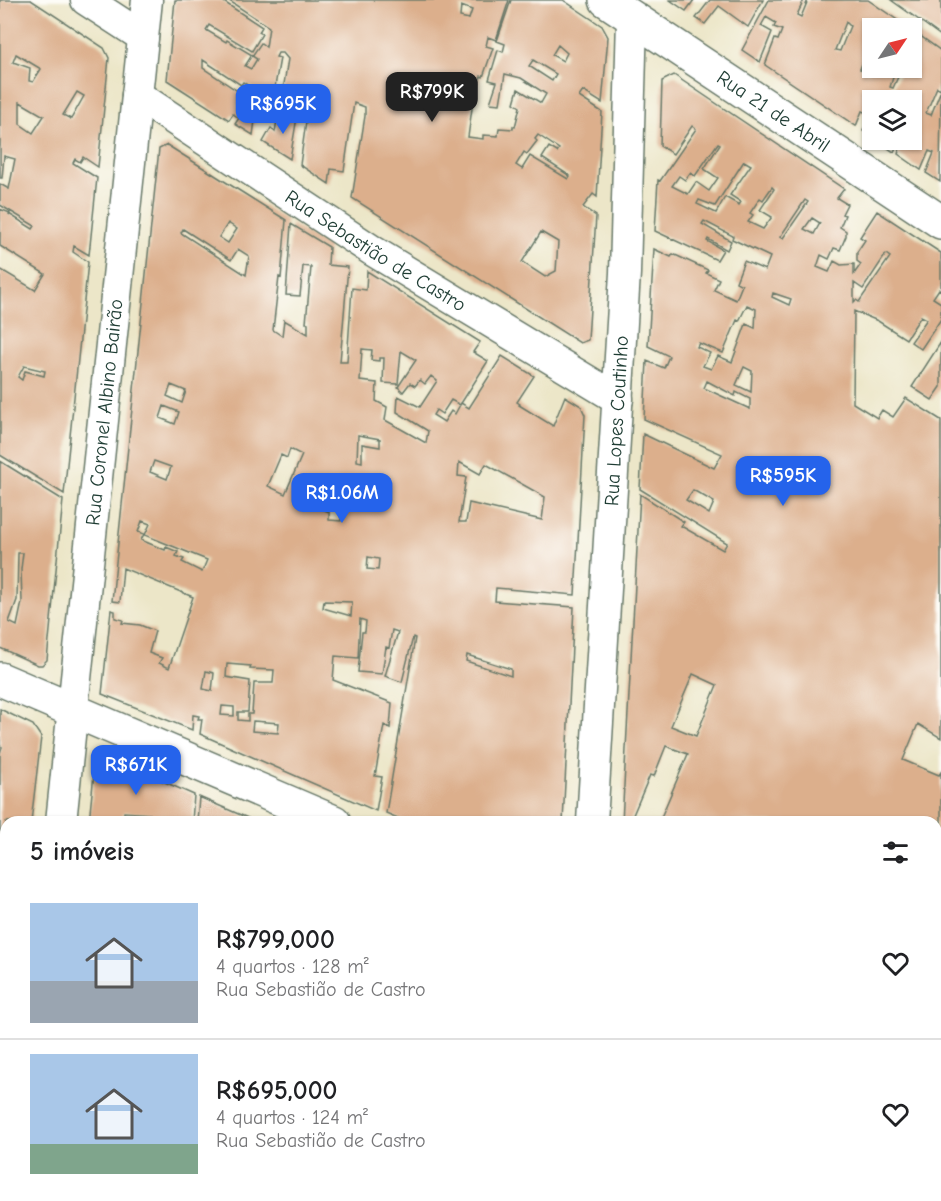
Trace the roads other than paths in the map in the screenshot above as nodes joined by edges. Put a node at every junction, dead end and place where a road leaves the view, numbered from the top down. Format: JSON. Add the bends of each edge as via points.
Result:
{"nodes":[{"id":1,"x":86,"y":0,"type":"edge"},
{"id":2,"x":147,"y":0,"type":"edge"},
{"id":3,"x":619,"y":9,"type":"edge"},
{"id":4,"x":143,"y":37,"type":"junction"},
{"id":5,"x":137,"y":95,"type":"junction"},
{"id":6,"x":941,"y":222,"type":"edge"},
{"id":7,"x":618,"y":399,"type":"junction"},
{"id":8,"x":0,"y":679,"type":"edge"},
{"id":9,"x":73,"y":710,"type":"junction"},
{"id":10,"x":62,"y":816,"type":"edge"},
{"id":11,"x":320,"y":816,"type":"edge"},
{"id":12,"x":592,"y":816,"type":"edge"}],
"edges":[{"from":1,"to":4,"type":"street"},
{"from":2,"to":4,"type":"street","name":"Rua Coronel Albino Bairão"},
{"from":3,"to":6,"type":"street","name":"Rua 21 de Abril"},
{"from":3,"to":7,"type":"street","name":"Rua Lopes Coutinho","via":[[626,273]]},
{"from":4,"to":5,"type":"street","name":"Rua Coronel Albino Bairão"},
{"from":5,"to":7,"type":"street","name":"Rua Sebastião de Castro","via":[[373,250]]},
{"from":5,"to":9,"type":"street","name":"Rua Coronel Albino Bairão"},
{"from":7,"to":12,"type":"street","name":"Rua Lopes Coutinho"},
{"from":8,"to":9,"type":"street"},
{"from":9,"to":10,"type":"street","name":"Rua Coronel Albino Bairão"},
{"from":9,"to":11,"type":"street"}]}
